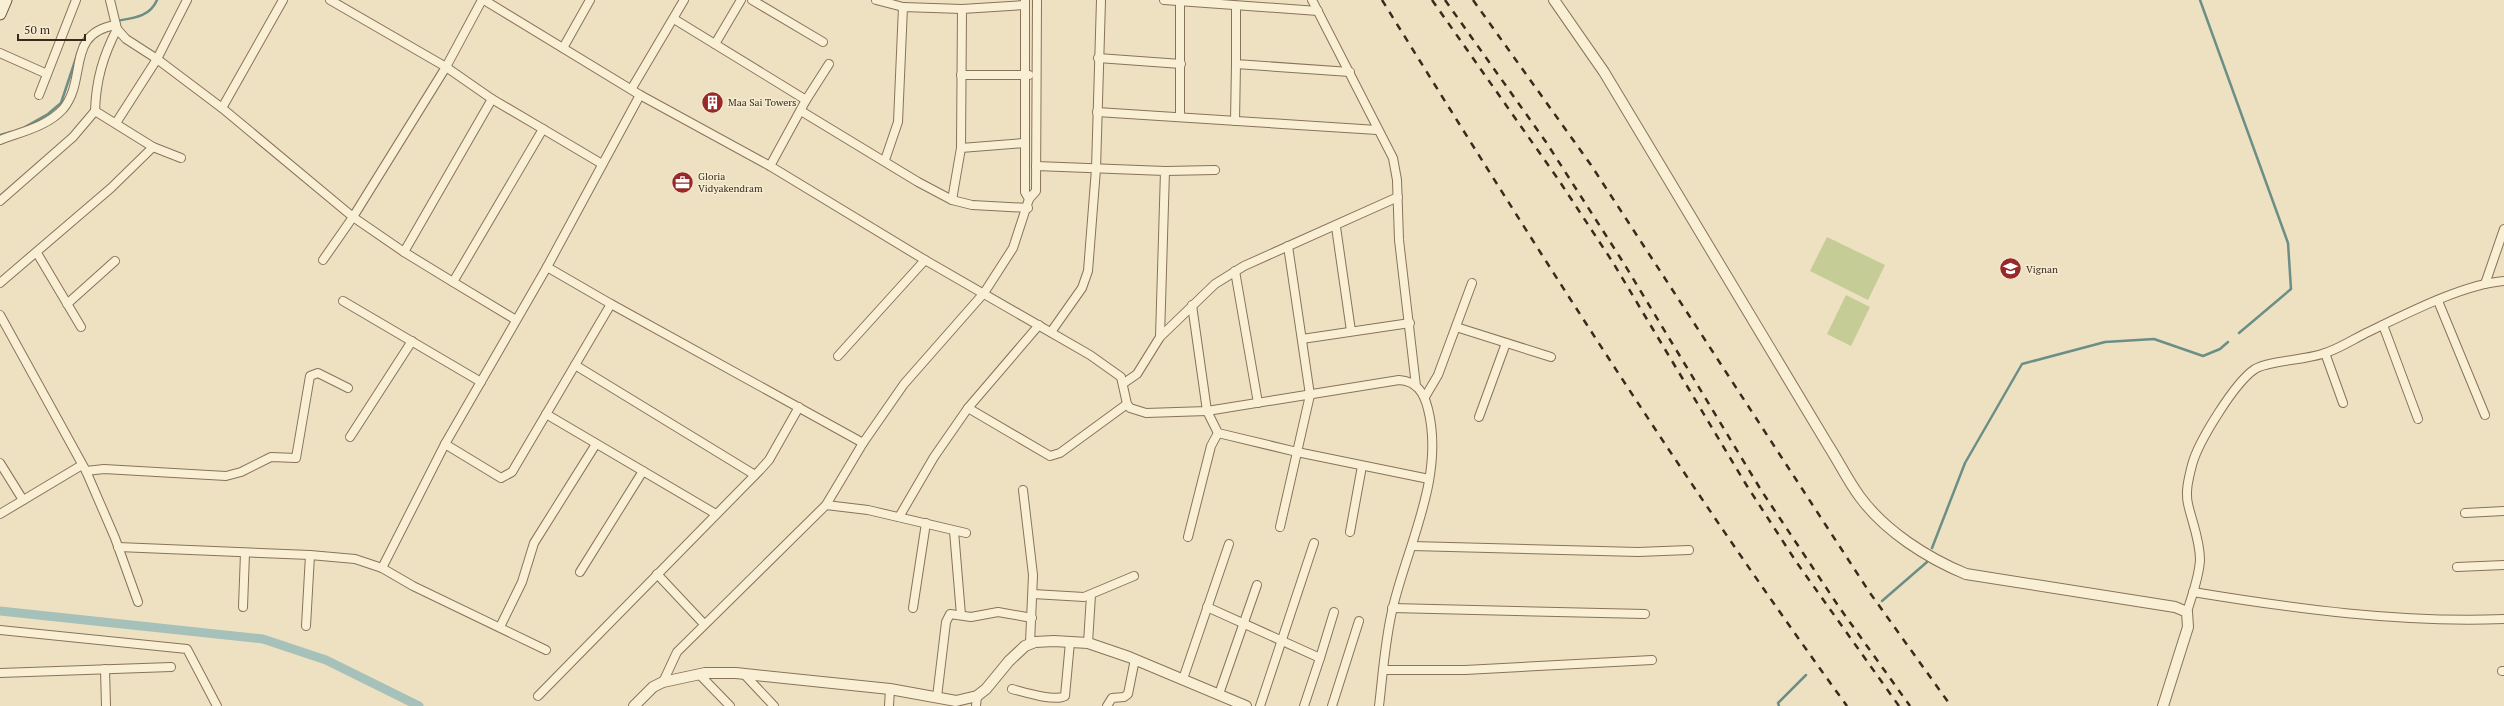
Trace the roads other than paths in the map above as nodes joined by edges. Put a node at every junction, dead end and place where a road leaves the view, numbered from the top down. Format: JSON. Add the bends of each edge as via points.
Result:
{"nodes":[{"id":1,"x":6,"y":0,"type":"edge"},
{"id":2,"x":76,"y":0,"type":"edge"},
{"id":3,"x":110,"y":0,"type":"edge"},
{"id":4,"x":187,"y":0,"type":"edge"},
{"id":5,"x":282,"y":0,"type":"edge"},
{"id":6,"x":330,"y":0,"type":"edge"},
{"id":7,"x":483,"y":0,"type":"edge"},
{"id":8,"x":590,"y":0,"type":"edge"},
{"id":9,"x":684,"y":0,"type":"edge"},
{"id":10,"x":741,"y":0,"type":"edge"},
{"id":11,"x":752,"y":0,"type":"edge"},
{"id":12,"x":876,"y":0,"type":"edge"},
{"id":13,"x":1037,"y":0,"type":"edge"},
{"id":14,"x":1102,"y":0,"type":"edge"},
{"id":15,"x":1164,"y":0,"type":"edge"},
{"id":16,"x":1312,"y":0,"type":"edge"},
{"id":17,"x":1554,"y":0,"type":"edge"},
{"id":18,"x":1180,"y":1,"type":"junction"},
{"id":19,"x":1025,"y":3,"type":"edge"},
{"id":20,"x":1236,"y":6,"type":"junction"},
{"id":21,"x":903,"y":7,"type":"junction"},
{"id":22,"x":962,"y":9,"type":"junction"},
{"id":23,"x":1318,"y":11,"type":"junction"},
{"id":24,"x":0,"y":14,"type":"edge"},
{"id":25,"x":674,"y":19,"type":"junction"},
{"id":26,"x":115,"y":24,"type":"junction"},
{"id":27,"x":823,"y":42,"type":"dead end"},
{"id":28,"x":715,"y":44,"type":"junction"},
{"id":29,"x":563,"y":48,"type":"junction"},
{"id":30,"x":0,"y":53,"type":"edge"},
{"id":31,"x":1098,"y":58,"type":"junction"},
{"id":32,"x":157,"y":59,"type":"junction"},
{"id":33,"x":829,"y":64,"type":"dead end"},
{"id":34,"x":1181,"y":64,"type":"junction"},
{"id":35,"x":1236,"y":64,"type":"junction"},
{"id":36,"x":446,"y":67,"type":"junction"},
{"id":37,"x":1350,"y":72,"type":"junction"},
{"id":38,"x":47,"y":74,"type":"junction"},
{"id":39,"x":1024,"y":74,"type":"junction"},
{"id":40,"x":962,"y":75,"type":"junction"},
{"id":41,"x":1037,"y":75,"type":"junction"},
{"id":42,"x":632,"y":88,"type":"junction"},
{"id":43,"x":39,"y":94,"type":"dead end"},
{"id":44,"x":640,"y":95,"type":"junction"},
{"id":45,"x":492,"y":99,"type":"junction"},
{"id":46,"x":806,"y":100,"type":"junction"},
{"id":47,"x":222,"y":108,"type":"junction"},
{"id":48,"x":95,"y":110,"type":"junction"},
{"id":49,"x":801,"y":111,"type":"junction"},
{"id":50,"x":1097,"y":112,"type":"junction"},
{"id":51,"x":1180,"y":117,"type":"junction"},
{"id":52,"x":1235,"y":120,"type":"junction"},
{"id":53,"x":116,"y":123,"type":"junction"},
{"id":54,"x":543,"y":129,"type":"junction"},
{"id":55,"x":1377,"y":130,"type":"junction"},
{"id":56,"x":0,"y":140,"type":"edge"},
{"id":57,"x":1024,"y":143,"type":"junction"},
{"id":58,"x":153,"y":147,"type":"junction"},
{"id":59,"x":961,"y":148,"type":"junction"},
{"id":60,"x":181,"y":158,"type":"dead end"},
{"id":61,"x":885,"y":160,"type":"junction"},
{"id":62,"x":602,"y":164,"type":"junction"},
{"id":63,"x":770,"y":166,"type":"junction"},
{"id":64,"x":1036,"y":166,"type":"junction"},
{"id":65,"x":1096,"y":168,"type":"junction"},
{"id":66,"x":1215,"y":170,"type":"dead end"},
{"id":67,"x":1165,"y":171,"type":"junction"},
{"id":68,"x":1398,"y":197,"type":"junction"},
{"id":69,"x":1029,"y":199,"type":"junction"},
{"id":70,"x":952,"y":200,"type":"junction"},
{"id":71,"x":0,"y":201,"type":"edge"},
{"id":72,"x":1028,"y":208,"type":"junction"},
{"id":73,"x":353,"y":217,"type":"junction"},
{"id":74,"x":1336,"y":227,"type":"junction"},
{"id":75,"x":2504,"y":229,"type":"edge"},
{"id":76,"x":1288,"y":246,"type":"junction"},
{"id":77,"x":37,"y":252,"type":"junction"},
{"id":78,"x":404,"y":252,"type":"junction"},
{"id":79,"x":324,"y":260,"type":"dead end"},
{"id":80,"x":925,"y":260,"type":"junction"},
{"id":81,"x":115,"y":261,"type":"dead end"},
{"id":82,"x":547,"y":267,"type":"junction"},
{"id":83,"x":1235,"y":271,"type":"junction"},
{"id":84,"x":453,"y":282,"type":"junction"},
{"id":85,"x":2504,"y":282,"type":"edge"},
{"id":86,"x":0,"y":283,"type":"edge"},
{"id":87,"x":1472,"y":283,"type":"dead end"},
{"id":88,"x":2485,"y":284,"type":"junction"},
{"id":89,"x":984,"y":294,"type":"junction"},
{"id":90,"x":343,"y":301,"type":"dead end"},
{"id":91,"x":2438,"y":302,"type":"junction"},
{"id":92,"x":67,"y":304,"type":"junction"},
{"id":93,"x":612,"y":304,"type":"junction"},
{"id":94,"x":1192,"y":305,"type":"junction"},
{"id":95,"x":0,"y":315,"type":"edge"},
{"id":96,"x":516,"y":320,"type":"junction"},
{"id":97,"x":1410,"y":324,"type":"junction"},
{"id":98,"x":1039,"y":325,"type":"junction"},
{"id":99,"x":2383,"y":325,"type":"junction"},
{"id":100,"x":81,"y":326,"type":"dead end"},
{"id":101,"x":1456,"y":327,"type":"junction"},
{"id":102,"x":1351,"y":331,"type":"junction"},
{"id":103,"x":1051,"y":332,"type":"junction"},
{"id":104,"x":1160,"y":337,"type":"junction"},
{"id":105,"x":1302,"y":339,"type":"junction"},
{"id":106,"x":412,"y":341,"type":"junction"},
{"id":107,"x":1506,"y":343,"type":"junction"},
{"id":108,"x":2325,"y":353,"type":"junction"},
{"id":109,"x":838,"y":356,"type":"dead end"},
{"id":110,"x":1551,"y":357,"type":"dead end"},
{"id":111,"x":575,"y":365,"type":"junction"},
{"id":112,"x":481,"y":382,"type":"junction"},
{"id":113,"x":1124,"y":383,"type":"junction"},
{"id":114,"x":1416,"y":386,"type":"junction"},
{"id":115,"x":348,"y":388,"type":"dead end"},
{"id":116,"x":1310,"y":395,"type":"junction"},
{"id":117,"x":1424,"y":397,"type":"junction"},
{"id":118,"x":1258,"y":403,"type":"junction"},
{"id":119,"x":2343,"y":403,"type":"dead end"},
{"id":120,"x":1127,"y":404,"type":"junction"},
{"id":121,"x":799,"y":407,"type":"junction"},
{"id":122,"x":968,"y":408,"type":"junction"},
{"id":123,"x":1207,"y":411,"type":"junction"},
{"id":124,"x":546,"y":414,"type":"junction"},
{"id":125,"x":2485,"y":415,"type":"dead end"},
{"id":126,"x":1479,"y":417,"type":"dead end"},
{"id":127,"x":2418,"y":419,"type":"dead end"},
{"id":128,"x":1218,"y":433,"type":"junction"},
{"id":129,"x":350,"y":437,"type":"dead end"},
{"id":130,"x":863,"y":442,"type":"junction"},
{"id":131,"x":445,"y":444,"type":"junction"},
{"id":132,"x":596,"y":444,"type":"junction"},
{"id":133,"x":1297,"y":452,"type":"junction"},
{"id":134,"x":0,"y":463,"type":"edge"},
{"id":135,"x":1362,"y":466,"type":"junction"},
{"id":136,"x":84,"y":468,"type":"junction"},
{"id":137,"x":643,"y":471,"type":"junction"},
{"id":138,"x":755,"y":475,"type":"junction"},
{"id":139,"x":1429,"y":479,"type":"junction"},
{"id":140,"x":1023,"y":490,"type":"dead end"},
{"id":141,"x":23,"y":500,"type":"junction"},
{"id":142,"x":826,"y":505,"type":"junction"},
{"id":143,"x":2504,"y":511,"type":"edge"},
{"id":144,"x":2465,"y":512,"type":"dead end"},
{"id":145,"x":0,"y":514,"type":"edge"},
{"id":146,"x":716,"y":514,"type":"junction"},
{"id":147,"x":899,"y":517,"type":"junction"},
{"id":148,"x":926,"y":523,"type":"junction"},
{"id":149,"x":1280,"y":527,"type":"dead end"},
{"id":150,"x":954,"y":531,"type":"junction"},
{"id":151,"x":1350,"y":532,"type":"dead end"},
{"id":152,"x":966,"y":533,"type":"dead end"},
{"id":153,"x":1188,"y":537,"type":"dead end"},
{"id":154,"x":1314,"y":543,"type":"dead end"},
{"id":155,"x":1229,"y":544,"type":"dead end"},
{"id":156,"x":1412,"y":546,"type":"junction"},
{"id":157,"x":118,"y":547,"type":"junction"},
{"id":158,"x":1689,"y":550,"type":"dead end"},
{"id":159,"x":245,"y":553,"type":"junction"},
{"id":160,"x":310,"y":555,"type":"junction"},
{"id":161,"x":2504,"y":565,"type":"edge"},
{"id":162,"x":2457,"y":567,"type":"dead end"},
{"id":163,"x":382,"y":568,"type":"junction"},
{"id":164,"x":580,"y":572,"type":"dead end"},
{"id":165,"x":657,"y":574,"type":"junction"},
{"id":166,"x":1134,"y":576,"type":"dead end"},
{"id":167,"x":1257,"y":585,"type":"dead end"},
{"id":168,"x":2193,"y":592,"type":"junction"},
{"id":169,"x":1033,"y":594,"type":"junction"},
{"id":170,"x":1091,"y":596,"type":"junction"},
{"id":171,"x":138,"y":602,"type":"dead end"},
{"id":172,"x":243,"y":607,"type":"dead end"},
{"id":173,"x":1207,"y":607,"type":"junction"},
{"id":174,"x":913,"y":608,"type":"dead end"},
{"id":175,"x":1392,"y":608,"type":"junction"},
{"id":176,"x":1334,"y":612,"type":"dead end"},
{"id":177,"x":2187,"y":612,"type":"junction"},
{"id":178,"x":1645,"y":614,"type":"dead end"},
{"id":179,"x":961,"y":615,"type":"junction"},
{"id":180,"x":1032,"y":618,"type":"junction"},
{"id":181,"x":2504,"y":619,"type":"edge"},
{"id":182,"x":1359,"y":620,"type":"dead end"},
{"id":183,"x":1243,"y":623,"type":"junction"},
{"id":184,"x":704,"y":624,"type":"junction"},
{"id":185,"x":306,"y":626,"type":"dead end"},
{"id":186,"x":500,"y":628,"type":"junction"},
{"id":187,"x":0,"y":630,"type":"edge"},
{"id":188,"x":1070,"y":642,"type":"junction"},
{"id":189,"x":1088,"y":642,"type":"junction"},
{"id":190,"x":1283,"y":642,"type":"junction"},
{"id":191,"x":1030,"y":643,"type":"junction"},
{"id":192,"x":546,"y":650,"type":"dead end"},
{"id":193,"x":1320,"y":658,"type":"junction"},
{"id":194,"x":1135,"y":659,"type":"junction"},
{"id":195,"x":1652,"y":660,"type":"dead end"},
{"id":196,"x":171,"y":667,"type":"dead end"},
{"id":197,"x":105,"y":669,"type":"junction"},
{"id":198,"x":1384,"y":670,"type":"junction"},
{"id":199,"x":0,"y":673,"type":"edge"},
{"id":200,"x":699,"y":674,"type":"junction"},
{"id":201,"x":744,"y":674,"type":"junction"},
{"id":202,"x":1183,"y":679,"type":"junction"},
{"id":203,"x":663,"y":682,"type":"junction"},
{"id":204,"x":890,"y":689,"type":"junction"},
{"id":205,"x":1012,"y":690,"type":"dead end"},
{"id":206,"x":1220,"y":694,"type":"junction"},
{"id":207,"x":538,"y":696,"type":"dead end"},
{"id":208,"x":937,"y":697,"type":"junction"},
{"id":209,"x":976,"y":701,"type":"edge"},
{"id":210,"x":1243,"y":705,"type":"edge"},
{"id":211,"x":106,"y":706,"type":"edge"},
{"id":212,"x":217,"y":706,"type":"edge"},
{"id":213,"x":634,"y":706,"type":"edge"},
{"id":214,"x":730,"y":706,"type":"edge"},
{"id":215,"x":774,"y":706,"type":"edge"},
{"id":216,"x":889,"y":706,"type":"edge"},
{"id":217,"x":1107,"y":706,"type":"edge"},
{"id":218,"x":1260,"y":706,"type":"edge"},
{"id":219,"x":1304,"y":706,"type":"edge"},
{"id":220,"x":1332,"y":706,"type":"edge"},
{"id":221,"x":1379,"y":706,"type":"edge"},
{"id":222,"x":2163,"y":706,"type":"edge"}],
"edges":[{"from":1,"to":24,"type":"main road"},
{"from":2,"to":38,"type":"street"},
{"from":3,"to":26,"type":"street"},
{"from":4,"to":32,"type":"street"},
{"from":5,"to":47,"type":"street"},
{"from":6,"to":36,"type":"street"},
{"from":7,"to":29,"type":"street"},
{"from":7,"to":36,"type":"street"},
{"from":8,"to":29,"type":"street"},
{"from":9,"to":25,"type":"street"},
{"from":10,"to":28,"type":"street"},
{"from":11,"to":27,"type":"street"},
{"from":12,"to":21,"type":"street"},
{"from":13,"to":41,"type":"street"},
{"from":14,"to":31,"type":"street"},
{"from":15,"to":18,"type":"street"},
{"from":16,"to":23,"type":"street"},
{"from":17,"to":177,"type":"street","via":[[1604,72],[1828,445],[1860,497],[1872,511],[1896,532],[1942,564],[1966,574],[2175,607]]},
{"from":18,"to":20,"type":"street"},
{"from":18,"to":34,"type":"street"},
{"from":19,"to":22,"type":"street"},
{"from":19,"to":39,"type":"street"},
{"from":20,"to":23,"type":"street"},
{"from":20,"to":35,"type":"street"},
{"from":21,"to":22,"type":"street"},
{"from":21,"to":61,"type":"street","via":[[898,122]]},
{"from":22,"to":40,"type":"street"},
{"from":23,"to":37,"type":"street"},
{"from":25,"to":28,"type":"street"},
{"from":25,"to":42,"type":"street"},
{"from":26,"to":32,"type":"street","via":[[126,40]]},
{"from":26,"to":48,"type":"street","via":[[103,56]]},
{"from":26,"to":56,"type":"street","via":[[96,30],[86,41],[80,57],[76,83],[63,108],[40,124]]},
{"from":28,"to":46,"type":"street"},
{"from":29,"to":42,"type":"street"},
{"from":30,"to":38,"type":"street"},
{"from":31,"to":34,"type":"street"},
{"from":31,"to":50,"type":"street"},
{"from":32,"to":47,"type":"street"},
{"from":32,"to":53,"type":"street"},
{"from":33,"to":46,"type":"street"},
{"from":34,"to":51,"type":"street"},
{"from":35,"to":37,"type":"street"},
{"from":35,"to":52,"type":"street"},
{"from":36,"to":45,"type":"street"},
{"from":36,"to":73,"type":"street"},
{"from":37,"to":55,"type":"street"},
{"from":38,"to":43,"type":"street"},
{"from":39,"to":40,"type":"street"},
{"from":39,"to":41,"type":"street"},
{"from":39,"to":57,"type":"street"},
{"from":40,"to":59,"type":"street"},
{"from":41,"to":64,"type":"street"},
{"from":42,"to":44,"type":"street"},
{"from":44,"to":62,"type":"street"},
{"from":44,"to":63,"type":"street"},
{"from":45,"to":54,"type":"street"},
{"from":45,"to":78,"type":"street"},
{"from":46,"to":49,"type":"street"},
{"from":47,"to":73,"type":"street"},
{"from":48,"to":53,"type":"street"},
{"from":48,"to":71,"type":"street","via":[[73,137]]},
{"from":49,"to":61,"type":"street"},
{"from":49,"to":63,"type":"street"},
{"from":50,"to":51,"type":"street"},
{"from":50,"to":65,"type":"street"},
{"from":51,"to":52,"type":"street"},
{"from":52,"to":55,"type":"street"},
{"from":53,"to":58,"type":"street"},
{"from":54,"to":62,"type":"street"},
{"from":54,"to":84,"type":"street"},
{"from":55,"to":68,"type":"street","via":[[1393,158]]},
{"from":57,"to":59,"type":"street"},
{"from":57,"to":69,"type":"street","via":[[1025,192]]},
{"from":58,"to":60,"type":"street"},
{"from":58,"to":77,"type":"street","via":[[111,188]]},
{"from":59,"to":70,"type":"street"},
{"from":61,"to":70,"type":"street"},
{"from":62,"to":82,"type":"street"},
{"from":63,"to":80,"type":"street"},
{"from":64,"to":65,"type":"street"},
{"from":64,"to":69,"type":"street","via":[[1036,191]]},
{"from":65,"to":67,"type":"street"},
{"from":65,"to":103,"type":"street","via":[[1085,281]]},
{"from":66,"to":67,"type":"street"},
{"from":67,"to":104,"type":"street"},
{"from":68,"to":74,"type":"street"},
{"from":68,"to":97,"type":"street","via":[[1399,240]]},
{"from":69,"to":72,"type":"street"},
{"from":70,"to":72,"type":"street","via":[[972,206]]},
{"from":72,"to":89,"type":"street","via":[[1013,248]]},
{"from":73,"to":78,"type":"street"},
{"from":73,"to":79,"type":"street"},
{"from":74,"to":76,"type":"street"},
{"from":74,"to":102,"type":"street"},
{"from":75,"to":88,"type":"street"},
{"from":76,"to":83,"type":"street"},
{"from":76,"to":105,"type":"street"},
{"from":77,"to":86,"type":"street"},
{"from":77,"to":92,"type":"street"},
{"from":78,"to":84,"type":"street"},
{"from":80,"to":89,"type":"street"},
{"from":80,"to":109,"type":"street"},
{"from":81,"to":92,"type":"street"},
{"from":82,"to":93,"type":"street"},
{"from":82,"to":96,"type":"street"},
{"from":83,"to":94,"type":"street","via":[[1214,284]]},
{"from":83,"to":118,"type":"street"},
{"from":84,"to":96,"type":"street"},
{"from":85,"to":88,"type":"street"},
{"from":87,"to":101,"type":"street"},
{"from":88,"to":91,"type":"street"},
{"from":89,"to":98,"type":"street"},
{"from":89,"to":130,"type":"street","via":[[904,384]]},
{"from":90,"to":106,"type":"street"},
{"from":91,"to":99,"type":"street"},
{"from":91,"to":125,"type":"street"},
{"from":92,"to":100,"type":"street"},
{"from":93,"to":111,"type":"street"},
{"from":93,"to":121,"type":"street"},
{"from":94,"to":104,"type":"street"},
{"from":94,"to":123,"type":"street"},
{"from":95,"to":136,"type":"street"},
{"from":96,"to":112,"type":"street"},
{"from":97,"to":102,"type":"street"},
{"from":97,"to":114,"type":"street"},
{"from":98,"to":103,"type":"street"},
{"from":98,"to":122,"type":"street"},
{"from":99,"to":108,"type":"street"},
{"from":99,"to":127,"type":"street"},
{"from":101,"to":107,"type":"street"},
{"from":101,"to":117,"type":"street","via":[[1438,375]]},
{"from":102,"to":105,"type":"street"},
{"from":103,"to":113,"type":"street","via":[[1117,373]]},
{"from":104,"to":113,"type":"street","via":[[1137,374]]},
{"from":105,"to":116,"type":"street"},
{"from":106,"to":112,"type":"street"},
{"from":106,"to":129,"type":"street"},
{"from":107,"to":110,"type":"street"},
{"from":107,"to":126,"type":"street"},
{"from":108,"to":119,"type":"street"},
{"from":108,"to":168,"type":"street","via":[[2298,361],[2263,365],[2254,370],[2242,381],[2208,430],[2192,464],[2187,488],[2200,559]]},
{"from":111,"to":124,"type":"street"},
{"from":111,"to":138,"type":"street"},
{"from":112,"to":131,"type":"street"},
{"from":113,"to":120,"type":"street"},
{"from":114,"to":116,"type":"street","via":[[1410,380],[1400,380]]},
{"from":114,"to":117,"type":"street"},
{"from":115,"to":136,"type":"street","via":[[318,373],[310,376],[296,458],[271,457],[241,472],[226,476]]},
{"from":116,"to":118,"type":"street"},
{"from":116,"to":133,"type":"street"},
{"from":117,"to":139,"type":"street","via":[[1433,440]]},
{"from":118,"to":123,"type":"street"},
{"from":120,"to":122,"type":"street","via":[[1060,454],[1050,456]]},
{"from":120,"to":123,"type":"street","via":[[1137,411],[1146,413]]},
{"from":121,"to":130,"type":"street"},
{"from":121,"to":138,"type":"street","via":[[769,460]]},
{"from":122,"to":147,"type":"street","via":[[934,457]]},
{"from":123,"to":128,"type":"street"},
{"from":124,"to":131,"type":"street","via":[[512,472],[505,477],[500,478]]},
{"from":124,"to":132,"type":"street"},
{"from":128,"to":133,"type":"street"},
{"from":128,"to":153,"type":"street","via":[[1211,446]]},
{"from":130,"to":142,"type":"street"},
{"from":131,"to":163,"type":"street"},
{"from":132,"to":137,"type":"street"},
{"from":132,"to":186,"type":"street","via":[[534,543],[522,582]]},
{"from":133,"to":135,"type":"street"},
{"from":133,"to":149,"type":"street"},
{"from":134,"to":141,"type":"street"},
{"from":135,"to":139,"type":"street"},
{"from":135,"to":151,"type":"street"},
{"from":136,"to":141,"type":"street"},
{"from":136,"to":157,"type":"street"},
{"from":137,"to":146,"type":"street"},
{"from":137,"to":164,"type":"street"},
{"from":138,"to":146,"type":"street"},
{"from":139,"to":156,"type":"street"},
{"from":140,"to":169,"type":"street","via":[[1031,543]]},
{"from":141,"to":145,"type":"street"},
{"from":142,"to":147,"type":"street"},
{"from":142,"to":184,"type":"street"},
{"from":143,"to":144,"type":"street"},
{"from":146,"to":165,"type":"street"},
{"from":147,"to":148,"type":"street"},
{"from":148,"to":150,"type":"street"},
{"from":148,"to":174,"type":"street"},
{"from":150,"to":152,"type":"street"},
{"from":150,"to":179,"type":"street"},
{"from":154,"to":190,"type":"street"},
{"from":155,"to":173,"type":"street"},
{"from":156,"to":158,"type":"street","via":[[1638,552]]},
{"from":156,"to":175,"type":"street"},
{"from":157,"to":159,"type":"street"},
{"from":157,"to":171,"type":"street"},
{"from":159,"to":160,"type":"street"},
{"from":159,"to":172,"type":"street"},
{"from":160,"to":163,"type":"street","via":[[355,559]]},
{"from":160,"to":185,"type":"street"},
{"from":161,"to":162,"type":"street"},
{"from":163,"to":186,"type":"street"},
{"from":165,"to":184,"type":"street"},
{"from":165,"to":207,"type":"street"},
{"from":166,"to":170,"type":"street"},
{"from":167,"to":183,"type":"street"},
{"from":168,"to":177,"type":"street"},
{"from":168,"to":181,"type":"street","via":[[2306,609],[2445,621]]},
{"from":169,"to":170,"type":"street","via":[[1075,598]]},
{"from":169,"to":180,"type":"street"},
{"from":170,"to":189,"type":"street"},
{"from":173,"to":183,"type":"street"},
{"from":173,"to":202,"type":"street"},
{"from":175,"to":178,"type":"street"},
{"from":175,"to":198,"type":"street"},
{"from":176,"to":193,"type":"street"},
{"from":177,"to":222,"type":"street","via":[[2188,627]]},
{"from":179,"to":180,"type":"street","via":[[971,617],[998,612]]},
{"from":179,"to":208,"type":"street","via":[[950,614],[946,622]]},
{"from":180,"to":191,"type":"street"},
{"from":182,"to":220,"type":"street"},
{"from":183,"to":190,"type":"street"},
{"from":183,"to":206,"type":"street"},
{"from":184,"to":203,"type":"street","via":[[677,652]]},
{"from":186,"to":192,"type":"street"},
{"from":187,"to":212,"type":"street","via":[[187,649]]},
{"from":188,"to":189,"type":"street"},
{"from":188,"to":191,"type":"street"},
{"from":188,"to":205,"type":"street","via":[[1066,696],[1037,696]]},
{"from":189,"to":194,"type":"street"},
{"from":190,"to":193,"type":"street"},
{"from":190,"to":218,"type":"street"},
{"from":191,"to":209,"type":"street","via":[[1009,661]]},
{"from":193,"to":219,"type":"street"},
{"from":194,"to":202,"type":"street"},
{"from":194,"to":217,"type":"street","via":[[1128,694],[1112,698]]},
{"from":195,"to":198,"type":"street","via":[[1465,670]]},
{"from":196,"to":197,"type":"street"},
{"from":197,"to":199,"type":"street"},
{"from":197,"to":211,"type":"street"},
{"from":198,"to":221,"type":"street"},
{"from":200,"to":201,"type":"street"},
{"from":200,"to":203,"type":"street"},
{"from":200,"to":214,"type":"street"},
{"from":201,"to":204,"type":"street"},
{"from":201,"to":215,"type":"street"},
{"from":202,"to":206,"type":"street"},
{"from":203,"to":213,"type":"street","via":[[653,687]]},
{"from":204,"to":208,"type":"street"},
{"from":204,"to":216,"type":"street"},
{"from":206,"to":210,"type":"street"},
{"from":208,"to":209,"type":"street","via":[[956,701]]}]}
